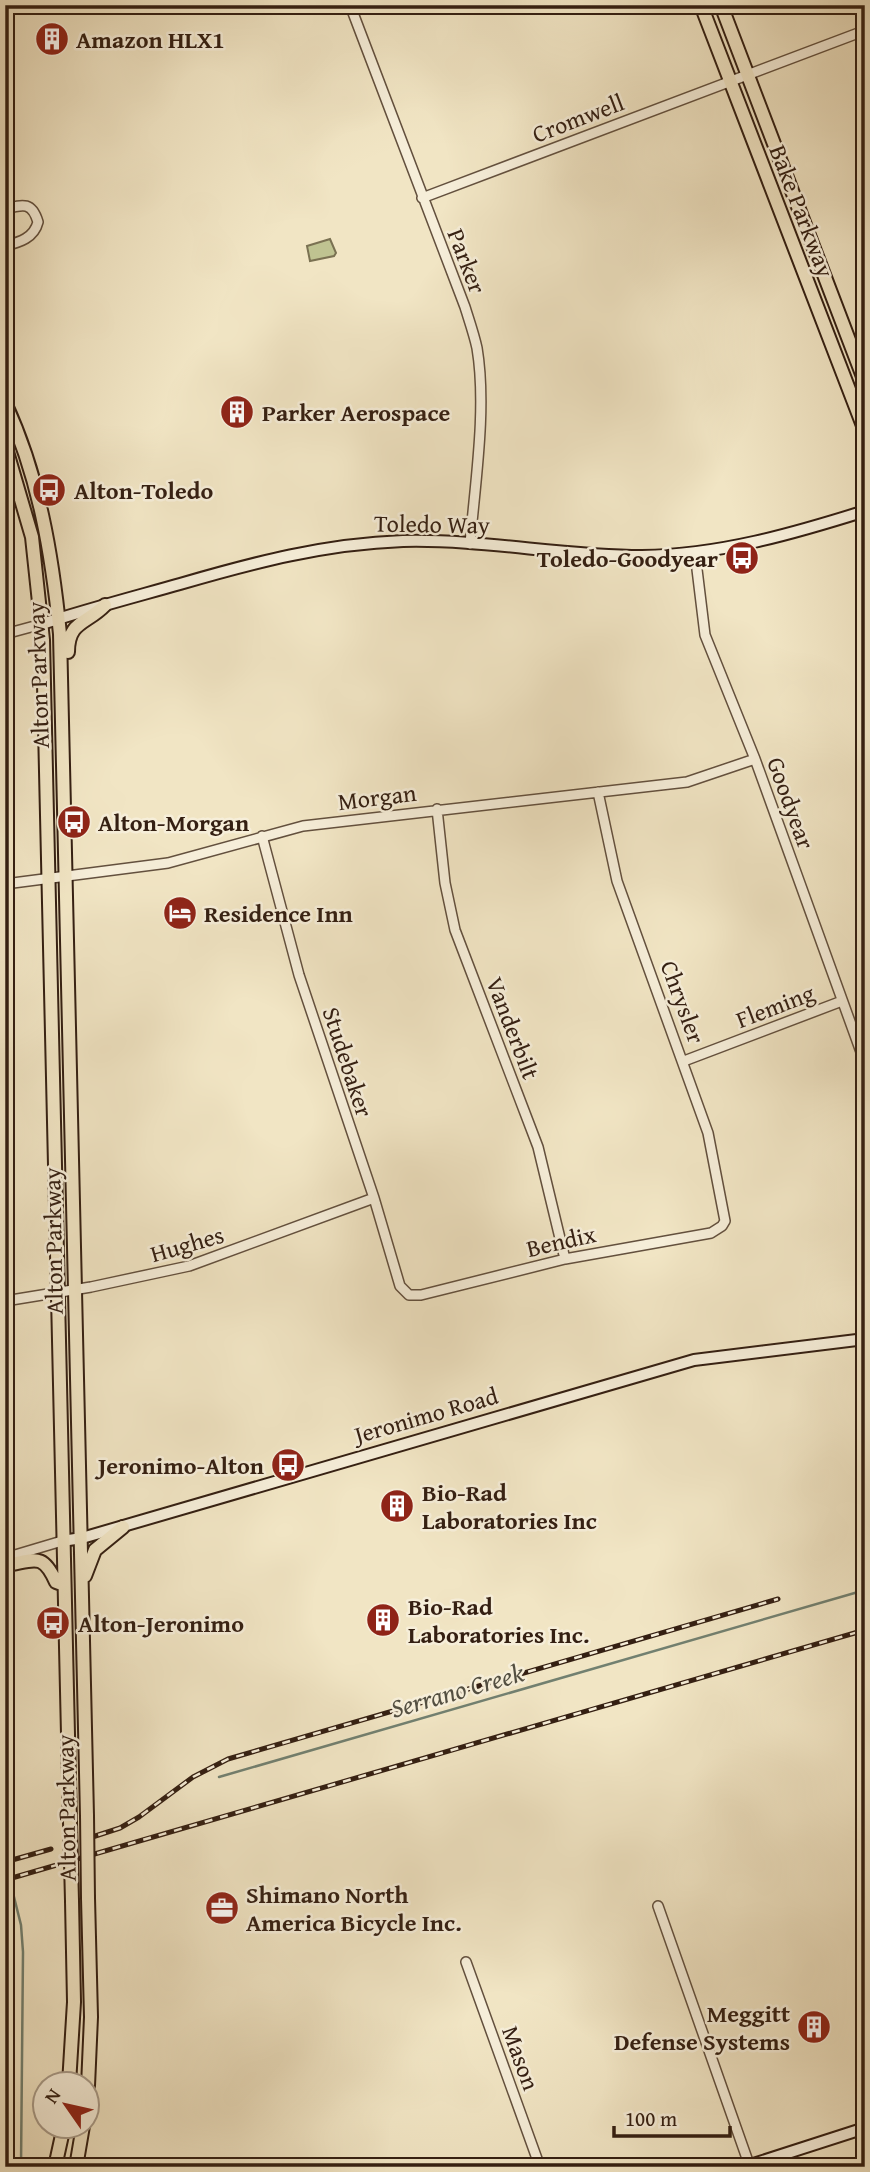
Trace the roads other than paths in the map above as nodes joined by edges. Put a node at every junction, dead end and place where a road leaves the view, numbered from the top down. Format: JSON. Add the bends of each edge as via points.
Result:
{"nodes":[{"id":1,"x":350,"y":5,"type":"edge"},
{"id":2,"x":701,"y":5,"type":"edge"},
{"id":3,"x":721,"y":5,"type":"edge"},
{"id":4,"x":861,"y":32,"type":"dead end"},
{"id":5,"x":748,"y":74,"type":"junction"},
{"id":6,"x":730,"y":81,"type":"junction"},
{"id":7,"x":422,"y":198,"type":"junction"},
{"id":8,"x":5,"y":209,"type":"edge"},
{"id":9,"x":5,"y":246,"type":"edge"},
{"id":10,"x":839,"y":313,"type":"junction"},
{"id":11,"x":822,"y":320,"type":"junction"},
{"id":12,"x":865,"y":382,"type":"edge"},
{"id":13,"x":5,"y":403,"type":"edge"},
{"id":14,"x":865,"y":431,"type":"edge"},
{"id":15,"x":5,"y":445,"type":"edge"},
{"id":16,"x":865,"y":512,"type":"edge"},
{"id":17,"x":470,"y":544,"type":"junction"},
{"id":18,"x":695,"y":553,"type":"junction"},
{"id":19,"x":104,"y":605,"type":"junction"},
{"id":20,"x":58,"y":619,"type":"junction"},
{"id":21,"x":42,"y":624,"type":"junction"},
{"id":22,"x":5,"y":634,"type":"edge"},
{"id":23,"x":61,"y":700,"type":"junction"},
{"id":24,"x":755,"y":759,"type":"junction"},
{"id":25,"x":598,"y":792,"type":"junction"},
{"id":26,"x":437,"y":809,"type":"junction"},
{"id":27,"x":262,"y":836,"type":"junction"},
{"id":28,"x":65,"y":877,"type":"junction"},
{"id":29,"x":49,"y":879,"type":"junction"},
{"id":30,"x":5,"y":884,"type":"edge"},
{"id":31,"x":842,"y":1001,"type":"junction"},
{"id":32,"x":684,"y":1061,"type":"junction"},
{"id":33,"x":865,"y":1063,"type":"edge"},
{"id":34,"x":373,"y":1198,"type":"junction"},
{"id":35,"x":722,"y":1226,"type":"joint"},
{"id":36,"x":565,"y":1259,"type":"junction"},
{"id":37,"x":75,"y":1290,"type":"junction"},
{"id":38,"x":59,"y":1292,"type":"junction"},
{"id":39,"x":409,"y":1295,"type":"joint"},
{"id":40,"x":5,"y":1301,"type":"edge"},
{"id":41,"x":865,"y":1339,"type":"edge"},
{"id":42,"x":123,"y":1527,"type":"junction"},
{"id":43,"x":82,"y":1538,"type":"junction"},
{"id":44,"x":62,"y":1541,"type":"junction"},
{"id":45,"x":5,"y":1559,"type":"edge"},
{"id":46,"x":5,"y":1565,"type":"edge"},
{"id":47,"x":82,"y":1583,"type":"junction"},
{"id":48,"x":64,"y":1585,"type":"junction"},
{"id":49,"x":658,"y":1906,"type":"dead end"},
{"id":50,"x":466,"y":1962,"type":"dead end"},
{"id":51,"x":70,"y":2070,"type":"edge"},
{"id":52,"x":89,"y":2070,"type":"edge"},
{"id":53,"x":865,"y":2128,"type":"edge"},
{"id":54,"x":61,"y":2140,"type":"edge"},
{"id":55,"x":81,"y":2140,"type":"edge"},
{"id":56,"x":748,"y":2166,"type":"edge"},
{"id":57,"x":55,"y":2167,"type":"edge"},
{"id":58,"x":76,"y":2167,"type":"edge"},
{"id":59,"x":540,"y":2167,"type":"edge"}],
"edges":[{"from":1,"to":7,"type":"street","name":"Parker"},
{"from":2,"to":6,"type":"main road","name":"Bake Parkway"},
{"from":3,"to":5,"type":"main road","name":"Bake Parkway"},
{"from":4,"to":5,"type":"street","name":"Cromwell"},
{"from":5,"to":6,"type":"street","name":"Cromwell"},
{"from":5,"to":10,"type":"main road","name":"Bake Parkway"},
{"from":6,"to":7,"type":"street","name":"Cromwell"},
{"from":6,"to":11,"type":"main road","name":"Bake Parkway"},
{"from":7,"to":17,"type":"street","name":"Parker","via":[[476,347],[478,442]]},
{"from":8,"to":9,"type":"street","via":[[29,206],[38,222],[32,235]]},
{"from":10,"to":11,"type":"main road"},
{"from":10,"to":12,"type":"main road","name":"Bake Parkway"},
{"from":11,"to":14,"type":"main road","name":"Bake Parkway"},
{"from":13,"to":20,"type":"main road","name":"Alton Parkway","via":[[42,511]]},
{"from":15,"to":21,"type":"main road","name":"Alton Parkway","via":[[32,537]]},
{"from":16,"to":18,"type":"main road","name":"Toledo Way","via":[[755,544]]},
{"from":17,"to":18,"type":"main road","name":"Toledo Way","via":[[593,554]]},
{"from":17,"to":19,"type":"main road","name":"Toledo Way","via":[[404,541],[308,550]]},
{"from":18,"to":24,"type":"street","name":"Goodyear","via":[[705,635]]},
{"from":19,"to":20,"type":"main road","name":"Toledo Way"},
{"from":19,"to":23,"type":"main road","via":[[68,639],[67,688]]},
{"from":20,"to":21,"type":"main road","name":"Toledo Way"},
{"from":20,"to":23,"type":"main road","name":"Alton Parkway"},
{"from":21,"to":22,"type":"street","name":"Toledo Way"},
{"from":21,"to":29,"type":"main road","name":"Alton Parkway"},
{"from":23,"to":28,"type":"main road","name":"Alton Parkway"},
{"from":24,"to":25,"type":"street","name":"Morgan","via":[[688,781]]},
{"from":24,"to":31,"type":"street","name":"Goodyear"},
{"from":25,"to":26,"type":"street","name":"Morgan"},
{"from":25,"to":32,"type":"street","name":"Chrysler","via":[[617,881]]},
{"from":26,"to":27,"type":"street","name":"Morgan","via":[[303,826]]},
{"from":26,"to":36,"type":"street","name":"Vanderbilt","via":[[449,908],[538,1147]]},
{"from":27,"to":28,"type":"street","name":"Morgan","via":[[168,863]]},
{"from":27,"to":34,"type":"street","name":"Studebaker","via":[[299,975]]},
{"from":28,"to":29,"type":"street","name":"Morgan"},
{"from":28,"to":37,"type":"main road","name":"Alton Parkway"},
{"from":29,"to":30,"type":"street","name":"Morgan"},
{"from":29,"to":38,"type":"main road","name":"Alton Parkway"},
{"from":31,"to":32,"type":"street","name":"Fleming"},
{"from":31,"to":33,"type":"street","name":"Goodyear"},
{"from":32,"to":35,"type":"street","name":"Chrysler","via":[[709,1136],[725,1214]]},
{"from":34,"to":37,"type":"street","name":"Hughes","via":[[189,1266]]},
{"from":34,"to":39,"type":"street","name":"Studebaker","via":[[400,1286]]},
{"from":35,"to":36,"type":"street","name":"Bendix","via":[[711,1233]]},
{"from":36,"to":39,"type":"street","name":"Bendix","via":[[421,1296]]},
{"from":37,"to":38,"type":"street","name":"Hughes"},
{"from":37,"to":43,"type":"main road","name":"Alton Parkway"},
{"from":38,"to":40,"type":"street","name":"Hughes"},
{"from":38,"to":44,"type":"main road","name":"Alton Parkway"},
{"from":41,"to":42,"type":"main road","name":"Jeronimo Road","via":[[694,1360]]},
{"from":42,"to":43,"type":"main road","name":"Jeronimo Road"},
{"from":42,"to":47,"type":"main road","via":[[95,1550]]},
{"from":43,"to":44,"type":"main road","name":"Jeronimo Road"},
{"from":43,"to":47,"type":"main road","name":"Alton Parkway"},
{"from":44,"to":45,"type":"street","name":"Jeronimo Road"},
{"from":44,"to":48,"type":"main road","name":"Alton Parkway"},
{"from":46,"to":48,"type":"main road","via":[[40,1560],[56,1582]]},
{"from":47,"to":52,"type":"main road","name":"Alton Parkway","bridge":true},
{"from":48,"to":51,"type":"main road","name":"Alton Parkway","bridge":true,"via":[[74,2001]]},
{"from":49,"to":56,"type":"street"},
{"from":50,"to":59,"type":"street","name":"Mason"},
{"from":53,"to":56,"type":"main road"},
{"from":54,"to":57,"type":"main road"},
{"from":55,"to":58,"type":"main road"}]}
